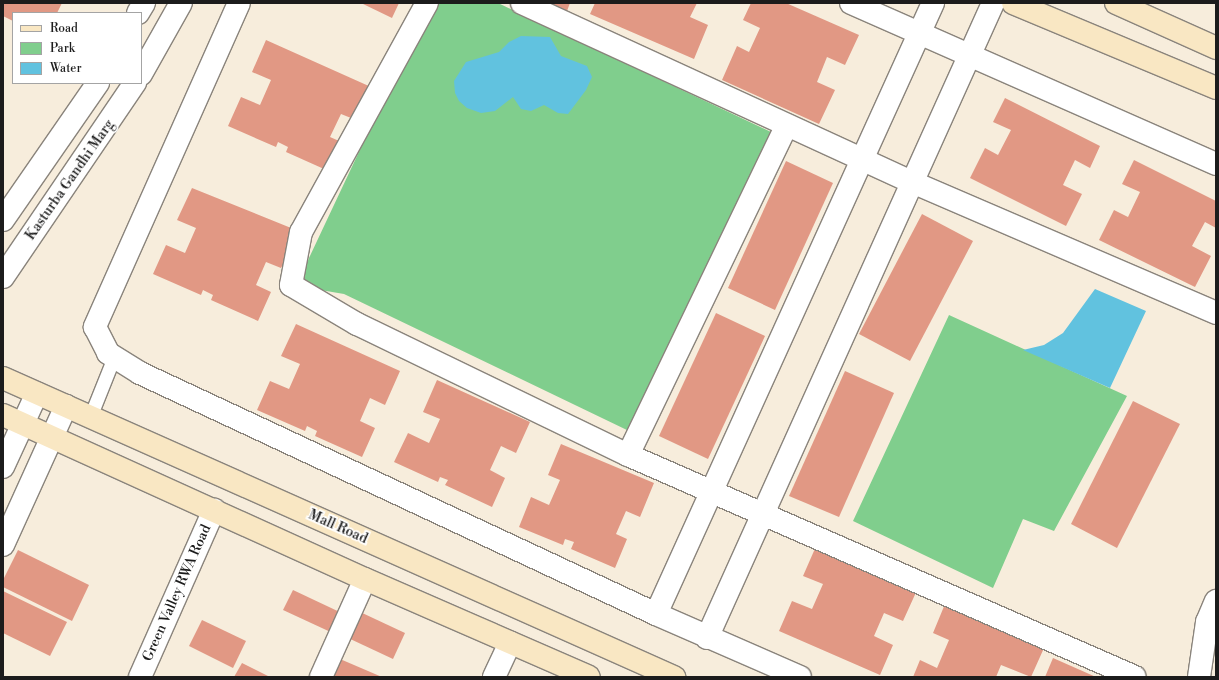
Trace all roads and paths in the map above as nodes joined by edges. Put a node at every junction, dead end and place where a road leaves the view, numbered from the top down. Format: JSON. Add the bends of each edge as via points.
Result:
{"nodes":[{"id":1,"x":144,"y":3,"type":"edge"},
{"id":2,"x":181,"y":3,"type":"edge"},
{"id":3,"x":239,"y":3,"type":"edge"},
{"id":4,"x":427,"y":3,"type":"edge"},
{"id":5,"x":522,"y":3,"type":"edge"},
{"id":6,"x":851,"y":3,"type":"edge"},
{"id":7,"x":933,"y":3,"type":"edge"},
{"id":8,"x":993,"y":3,"type":"edge"},
{"id":9,"x":1013,"y":3,"type":"edge"},
{"id":10,"x":1116,"y":3,"type":"edge"},
{"id":11,"x":139,"y":12,"type":"edge"},
{"id":12,"x":919,"y":34,"type":"junction"},
{"id":13,"x":1216,"y":48,"type":"edge"},
{"id":14,"x":969,"y":55,"type":"junction"},
{"id":15,"x":142,"y":72,"type":"edge"},
{"id":16,"x":97,"y":84,"type":"edge"},
{"id":17,"x":134,"y":84,"type":"edge"},
{"id":18,"x":1216,"y":88,"type":"edge"},
{"id":19,"x":786,"y":125,"type":"junction"},
{"id":20,"x":862,"y":160,"type":"junction"},
{"id":21,"x":1216,"y":164,"type":"edge"},
{"id":22,"x":912,"y":182,"type":"junction"},
{"id":23,"x":3,"y":220,"type":"edge"},
{"id":24,"x":3,"y":277,"type":"edge"},
{"id":25,"x":1216,"y":313,"type":"edge"},
{"id":26,"x":114,"y":357,"type":"junction"},
{"id":27,"x":3,"y":378,"type":"edge"},
{"id":28,"x":37,"y":393,"type":"junction"},
{"id":29,"x":66,"y":406,"type":"junction"},
{"id":30,"x":3,"y":415,"type":"edge"},
{"id":31,"x":90,"y":416,"type":"junction"},
{"id":32,"x":23,"y":424,"type":"junction"},
{"id":33,"x":52,"y":437,"type":"junction"},
{"id":34,"x":628,"y":455,"type":"junction"},
{"id":35,"x":3,"y":467,"type":"edge"},
{"id":36,"x":711,"y":490,"type":"junction"},
{"id":37,"x":214,"y":510,"type":"junction"},
{"id":38,"x":763,"y":513,"type":"junction"},
{"id":39,"x":3,"y":545,"type":"edge"},
{"id":40,"x":365,"y":579,"type":"junction"},
{"id":41,"x":1216,"y":601,"type":"edge"},
{"id":42,"x":656,"y":614,"type":"junction"},
{"id":43,"x":707,"y":638,"type":"junction"},
{"id":44,"x":510,"y":642,"type":"junction"},
{"id":45,"x":140,"y":677,"type":"edge"},
{"id":46,"x":321,"y":677,"type":"edge"},
{"id":47,"x":494,"y":677,"type":"edge"},
{"id":48,"x":589,"y":677,"type":"edge"},
{"id":49,"x":674,"y":677,"type":"edge"},
{"id":50,"x":800,"y":677,"type":"edge"},
{"id":51,"x":1135,"y":677,"type":"edge"},
{"id":52,"x":1199,"y":677,"type":"edge"}],
"edges":[{"from":1,"to":11,"type":"street"},
{"from":2,"to":15,"type":"street"},
{"from":3,"to":26,"type":"street","via":[[95,327],[108,353]]},
{"from":4,"to":34,"type":"street","via":[[301,232],[291,285],[356,324]]},
{"from":5,"to":19,"type":"street"},
{"from":6,"to":12,"type":"street"},
{"from":7,"to":12,"type":"street"},
{"from":8,"to":14,"type":"street"},
{"from":9,"to":18,"type":"street"},
{"from":10,"to":13,"type":"street"},
{"from":12,"to":14,"type":"street"},
{"from":12,"to":20,"type":"street"},
{"from":14,"to":21,"type":"street"},
{"from":14,"to":22,"type":"street"},
{"from":16,"to":23,"type":"street"},
{"from":17,"to":24,"type":"street","name":"Kasturba Gandhi Marg"},
{"from":19,"to":20,"type":"street"},
{"from":19,"to":34,"type":"street"},
{"from":20,"to":22,"type":"street"},
{"from":20,"to":36,"type":"street"},
{"from":22,"to":25,"type":"street"},
{"from":22,"to":38,"type":"street"},
{"from":26,"to":31,"type":"lane"},
{"from":26,"to":42,"type":"street","via":[[140,373]]},
{"from":27,"to":28,"type":"street","name":"Mall Road"},
{"from":28,"to":29,"type":"street","name":"Mall Road"},
{"from":28,"to":32,"type":"street"},
{"from":29,"to":31,"type":"street","name":"Mall Road"},
{"from":29,"to":33,"type":"street"},
{"from":30,"to":32,"type":"street"},
{"from":31,"to":49,"type":"street","name":"Mall Road"},
{"from":32,"to":33,"type":"street"},
{"from":32,"to":35,"type":"street"},
{"from":33,"to":37,"type":"street"},
{"from":33,"to":39,"type":"street"},
{"from":34,"to":36,"type":"street"},
{"from":36,"to":38,"type":"street"},
{"from":36,"to":42,"type":"street"},
{"from":37,"to":40,"type":"street"},
{"from":37,"to":45,"type":"street","name":"Green Valley RWA Road"},
{"from":38,"to":43,"type":"street"},
{"from":38,"to":51,"type":"street"},
{"from":40,"to":44,"type":"street"},
{"from":40,"to":46,"type":"street"},
{"from":41,"to":52,"type":"street","via":[[1207,622]]},
{"from":42,"to":43,"type":"street"},
{"from":43,"to":50,"type":"street"},
{"from":44,"to":47,"type":"street"},
{"from":44,"to":48,"type":"street"}]}
